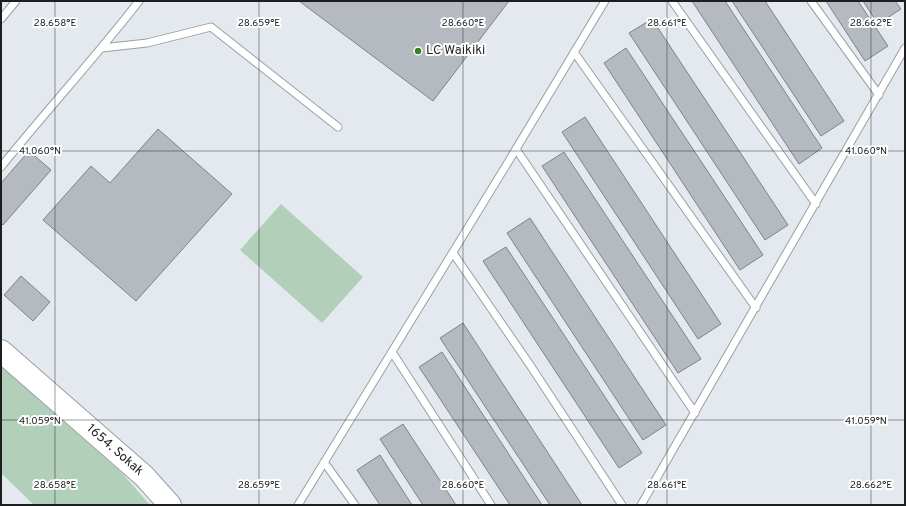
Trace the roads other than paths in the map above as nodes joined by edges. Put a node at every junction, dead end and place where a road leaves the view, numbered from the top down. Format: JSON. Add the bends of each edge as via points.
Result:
{"nodes":[{"id":1,"x":16,"y":1,"type":"edge"},
{"id":2,"x":139,"y":1,"type":"edge"},
{"id":3,"x":605,"y":1,"type":"edge"},
{"id":4,"x":672,"y":1,"type":"edge"},
{"id":5,"x":811,"y":1,"type":"edge"},
{"id":6,"x":1,"y":19,"type":"edge"},
{"id":7,"x":102,"y":48,"type":"junction"},
{"id":8,"x":905,"y":48,"type":"edge"},
{"id":9,"x":574,"y":52,"type":"junction"},
{"id":10,"x":879,"y":94,"type":"junction"},
{"id":11,"x":338,"y":127,"type":"dead end"},
{"id":12,"x":516,"y":150,"type":"junction"},
{"id":13,"x":1,"y":167,"type":"edge"},
{"id":14,"x":816,"y":204,"type":"junction"},
{"id":15,"x":452,"y":253,"type":"junction"},
{"id":16,"x":756,"y":308,"type":"junction"},
{"id":17,"x":1,"y":351,"type":"edge"},
{"id":18,"x":392,"y":352,"type":"junction"},
{"id":19,"x":695,"y":413,"type":"junction"},
{"id":20,"x":324,"y":462,"type":"junction"},
{"id":21,"x":170,"y":505,"type":"edge"},
{"id":22,"x":298,"y":505,"type":"edge"},
{"id":23,"x":355,"y":505,"type":"edge"},
{"id":24,"x":491,"y":505,"type":"edge"},
{"id":25,"x":622,"y":505,"type":"edge"},
{"id":26,"x":641,"y":505,"type":"edge"}],
"edges":[{"from":1,"to":6,"type":"lane"},
{"from":2,"to":7,"type":"lane"},
{"from":3,"to":9,"type":"lane"},
{"from":4,"to":14,"type":"lane"},
{"from":5,"to":10,"type":"lane"},
{"from":7,"to":11,"type":"lane","via":[[147,43],[211,27]]},
{"from":7,"to":13,"type":"lane"},
{"from":8,"to":10,"type":"lane"},
{"from":9,"to":12,"type":"lane"},
{"from":9,"to":16,"type":"lane"},
{"from":10,"to":14,"type":"lane"},
{"from":12,"to":15,"type":"lane"},
{"from":12,"to":19,"type":"lane"},
{"from":14,"to":16,"type":"lane"},
{"from":15,"to":18,"type":"lane"},
{"from":15,"to":25,"type":"lane","via":[[530,364]]},
{"from":16,"to":19,"type":"lane"},
{"from":17,"to":21,"type":"main road","name":"1654. Sokak","via":[[144,476]]},
{"from":18,"to":20,"type":"lane"},
{"from":18,"to":24,"type":"lane"},
{"from":19,"to":26,"type":"lane"},
{"from":20,"to":22,"type":"lane"},
{"from":20,"to":23,"type":"lane"}]}
